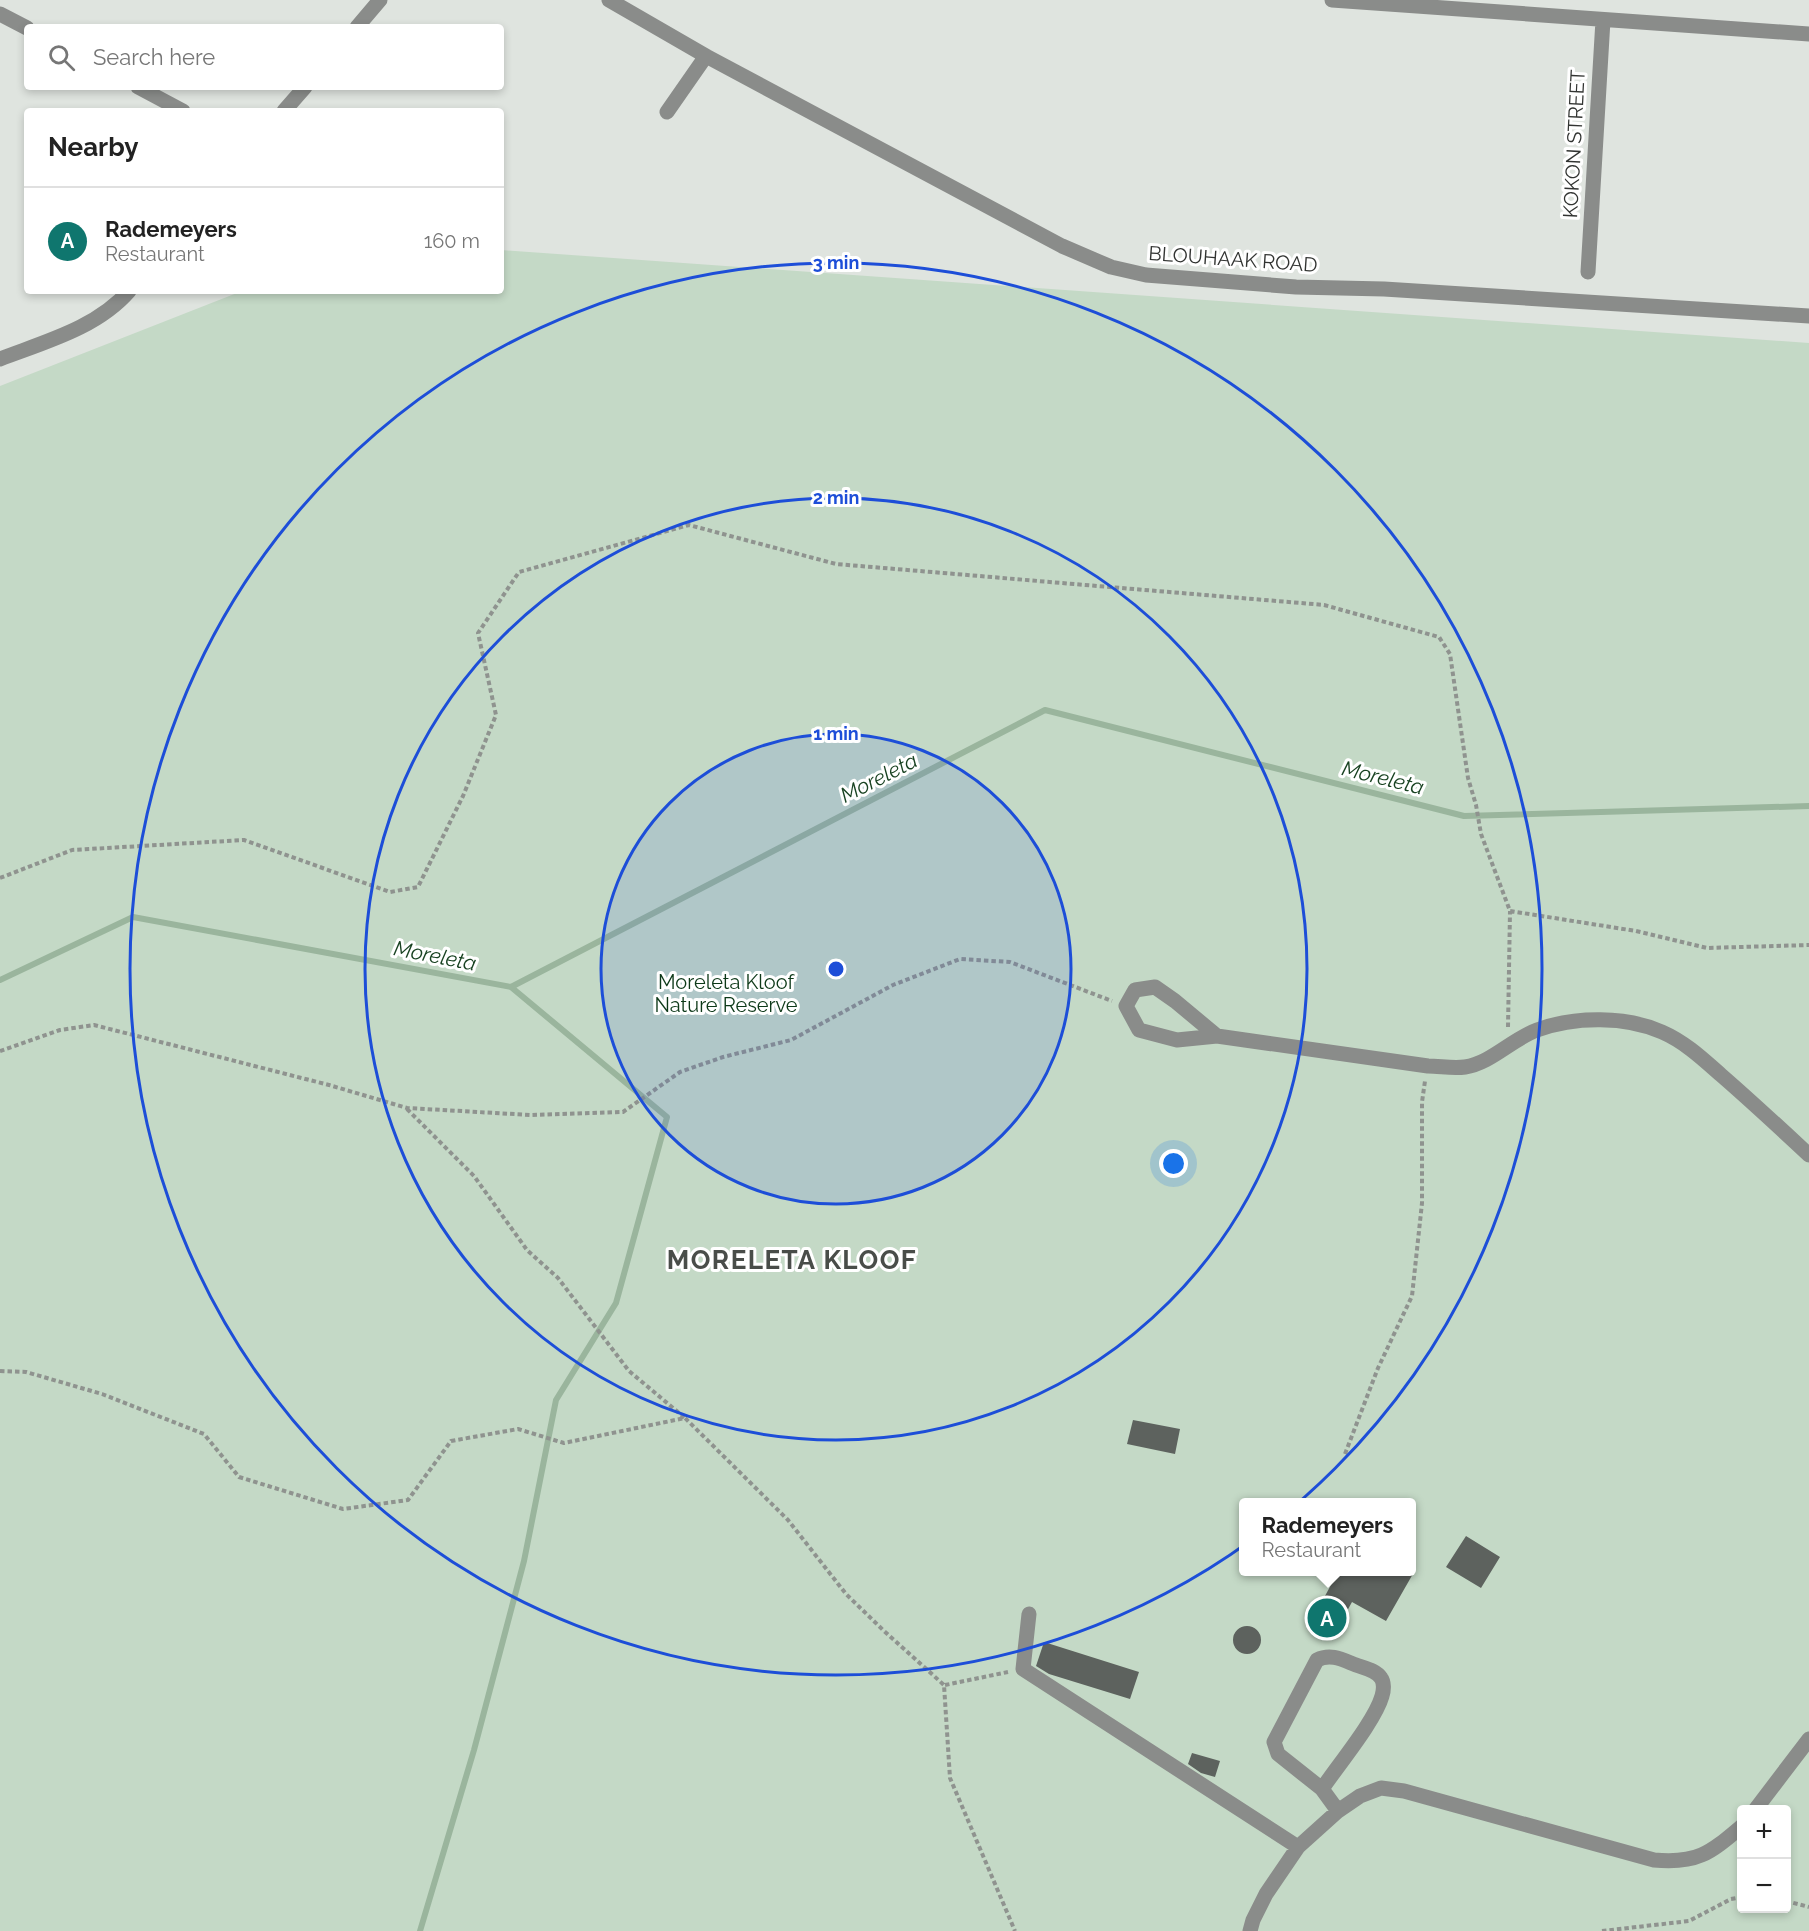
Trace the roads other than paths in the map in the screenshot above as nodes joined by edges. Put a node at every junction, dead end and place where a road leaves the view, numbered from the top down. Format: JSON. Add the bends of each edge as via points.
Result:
{"nodes":[{"id":1,"x":380,"y":0,"type":"edge"},
{"id":2,"x":609,"y":0,"type":"edge"},
{"id":3,"x":1332,"y":0,"type":"edge"},
{"id":4,"x":0,"y":14,"type":"edge"},
{"id":5,"x":1603,"y":20,"type":"junction"},
{"id":6,"x":360,"y":24,"type":"edge"},
{"id":7,"x":24,"y":26,"type":"edge"},
{"id":8,"x":1809,"y":34,"type":"edge"},
{"id":9,"x":706,"y":56,"type":"junction"},
{"id":10,"x":144,"y":90,"type":"edge"},
{"id":11,"x":302,"y":90,"type":"edge"},
{"id":12,"x":177,"y":108,"type":"edge"},
{"id":13,"x":287,"y":108,"type":"edge"},
{"id":14,"x":668,"y":112,"type":"dead end"},
{"id":15,"x":1588,"y":272,"type":"dead end"},
{"id":16,"x":126,"y":294,"type":"edge"},
{"id":17,"x":1809,"y":316,"type":"edge"},
{"id":18,"x":0,"y":359,"type":"edge"},
{"id":19,"x":1217,"y":1036,"type":"junction"},
{"id":20,"x":1809,"y":1155,"type":"edge"},
{"id":21,"x":1029,"y":1614,"type":"dead end"},
{"id":22,"x":1809,"y":1739,"type":"edge"},
{"id":23,"x":1322,"y":1789,"type":"junction"},
{"id":24,"x":1758,"y":1805,"type":"edge"},
{"id":25,"x":1338,"y":1811,"type":"junction"},
{"id":26,"x":1737,"y":1830,"type":"edge"},
{"id":27,"x":1298,"y":1847,"type":"junction"},
{"id":28,"x":1250,"y":1931,"type":"edge"}],
"edges":[{"from":1,"to":6,"type":"street"},
{"from":2,"to":9,"type":"street","name":"BLOUHAAK ROAD"},
{"from":3,"to":5,"type":"street"},
{"from":4,"to":7,"type":"street"},
{"from":5,"to":8,"type":"street"},
{"from":5,"to":15,"type":"street","name":"KOKON STREET"},
{"from":9,"to":14,"type":"street"},
{"from":9,"to":17,"type":"street","name":"BLOUHAAK ROAD","via":[[1062,246],[1119,269],[1146,275],[1296,287]]},
{"from":10,"to":12,"type":"street"},
{"from":11,"to":13,"type":"street"},
{"from":16,"to":18,"type":"street","via":[[100,316]]},
{"from":19,"to":19,"type":"street","via":[[1155,987],[1135,990],[1126,1006],[1139,1030],[1177,1040]]},
{"from":19,"to":20,"type":"street","via":[[1428,1066],[1465,1067],[1486,1060],[1538,1030],[1587,1020],[1640,1025],[1689,1047]]},
{"from":21,"to":27,"type":"street","via":[[1023,1669]]},
{"from":22,"to":24,"type":"street"},
{"from":23,"to":23,"type":"street","via":[[1278,1754],[1274,1742],[1317,1659],[1324,1656],[1374,1672],[1383,1686],[1371,1718]]},
{"from":23,"to":25,"type":"street"},
{"from":25,"to":26,"type":"street","via":[[1381,1788],[1404,1791],[1654,1860],[1677,1862],[1716,1848]]},
{"from":25,"to":27,"type":"street"},
{"from":27,"to":28,"type":"street","via":[[1266,1894]]}]}
